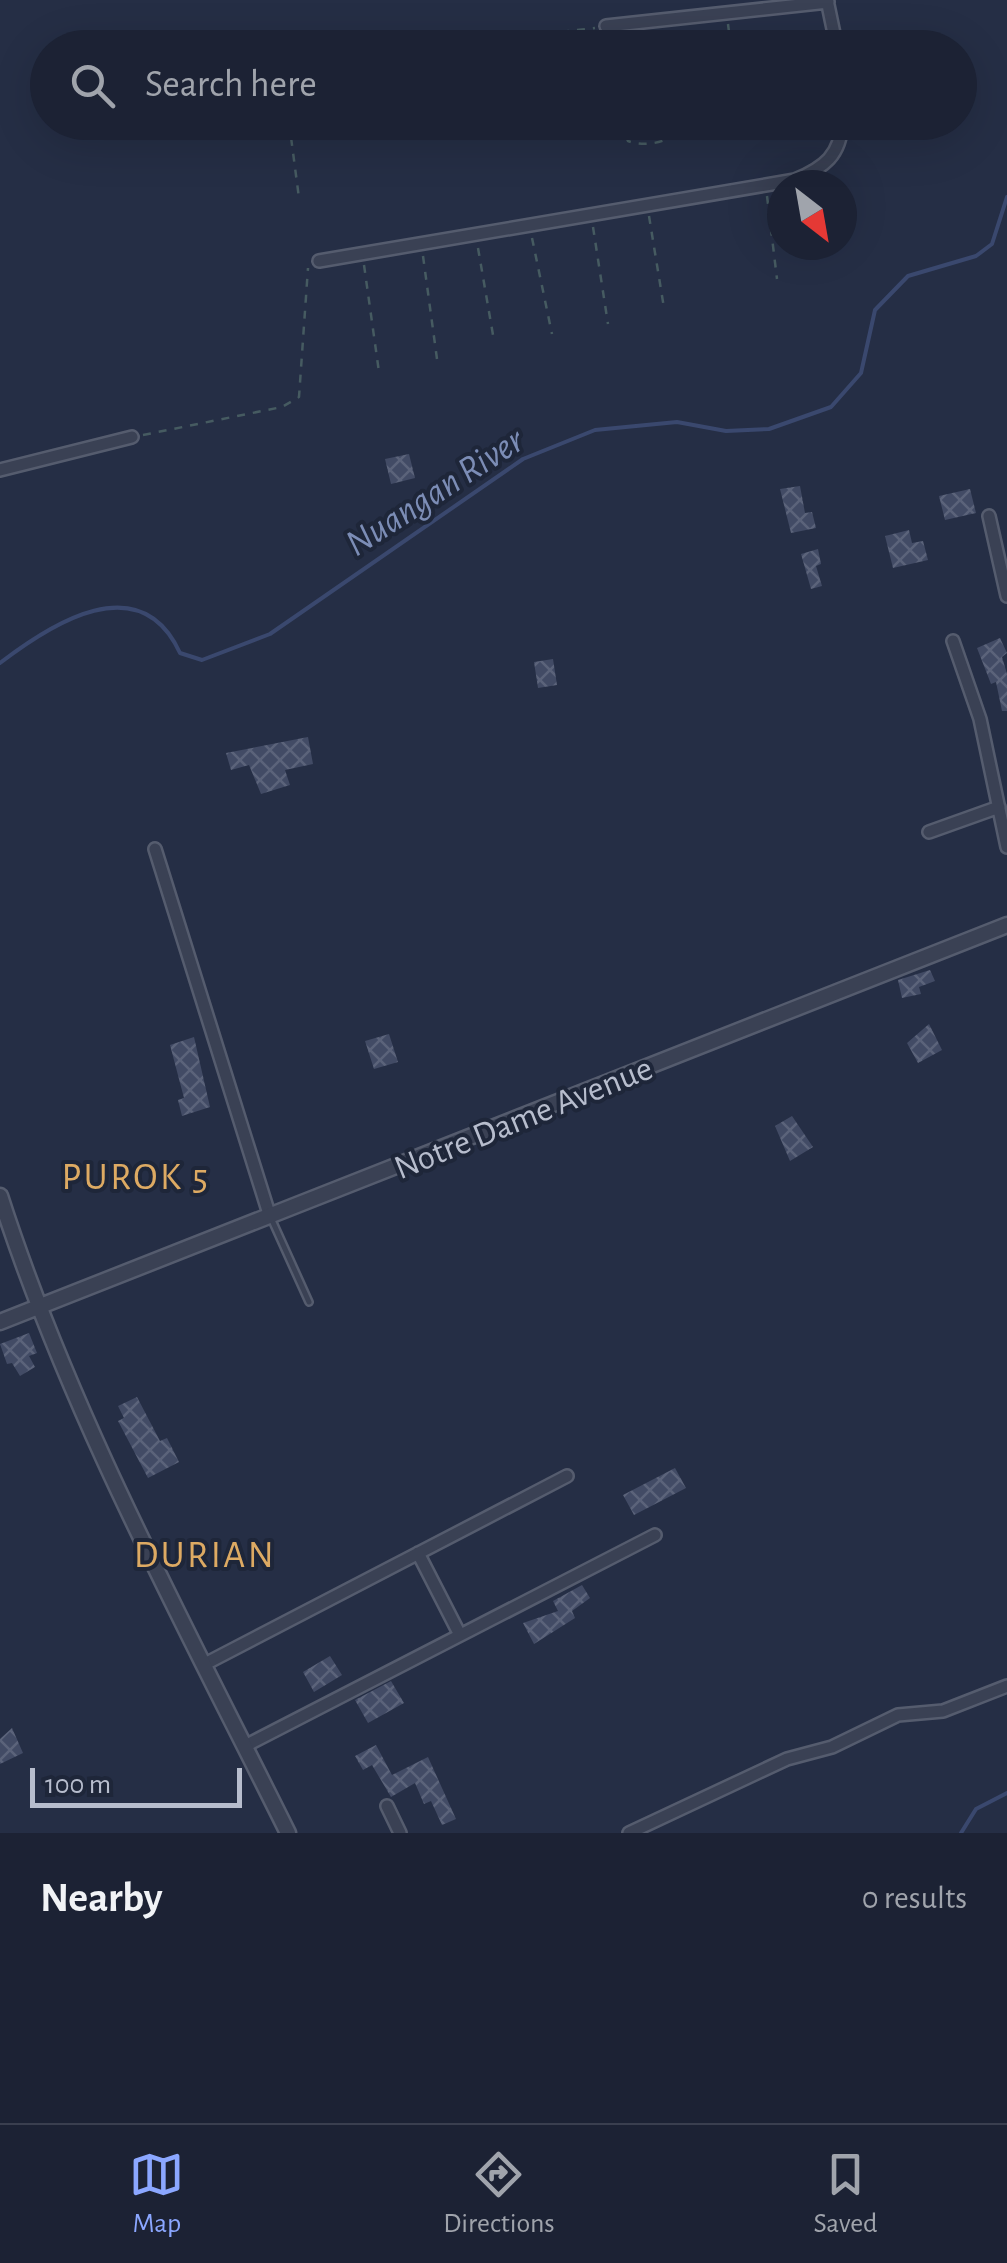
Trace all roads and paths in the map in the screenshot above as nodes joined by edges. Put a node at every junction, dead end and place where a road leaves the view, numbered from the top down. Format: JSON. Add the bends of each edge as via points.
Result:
{"nodes":[{"id":1,"x":828,"y":1,"type":"edge"},
{"id":2,"x":727,"y":13,"type":"junction"},
{"id":3,"x":667,"y":20,"type":"junction"},
{"id":4,"x":606,"y":26,"type":"joint"},
{"id":5,"x":572,"y":30,"type":"edge"},
{"id":6,"x":668,"y":30,"type":"edge"},
{"id":7,"x":729,"y":30,"type":"edge"},
{"id":8,"x":833,"y":30,"type":"edge"},
{"id":9,"x":291,"y":140,"type":"edge"},
{"id":10,"x":628,"y":140,"type":"edge"},
{"id":11,"x":669,"y":140,"type":"edge"},
{"id":12,"x":839,"y":140,"type":"edge"},
{"id":13,"x":766,"y":188,"type":"junction"},
{"id":14,"x":299,"y":198,"type":"dead end"},
{"id":15,"x":648,"y":208,"type":"junction"},
{"id":16,"x":591,"y":217,"type":"junction"},
{"id":17,"x":530,"y":224,"type":"junction"},
{"id":18,"x":476,"y":235,"type":"junction"},
{"id":19,"x":421,"y":244,"type":"junction"},
{"id":20,"x":362,"y":254,"type":"junction"},
{"id":21,"x":319,"y":260,"type":"joint"},
{"id":22,"x":777,"y":279,"type":"dead end"},
{"id":23,"x":664,"y":308,"type":"dead end"},
{"id":24,"x":608,"y":324,"type":"dead end"},
{"id":25,"x":552,"y":334,"type":"dead end"},
{"id":26,"x":493,"y":335,"type":"dead end"},
{"id":27,"x":437,"y":359,"type":"dead end"},
{"id":28,"x":380,"y":372,"type":"dead end"},
{"id":29,"x":132,"y":437,"type":"joint"},
{"id":30,"x":0,"y":470,"type":"edge"},
{"id":31,"x":988,"y":516,"type":"dead end"},
{"id":32,"x":1007,"y":596,"type":"edge"},
{"id":33,"x":953,"y":641,"type":"dead end"},
{"id":34,"x":999,"y":807,"type":"junction"},
{"id":35,"x":929,"y":832,"type":"dead end"},
{"id":36,"x":1007,"y":847,"type":"edge"},
{"id":37,"x":155,"y":849,"type":"dead end"},
{"id":38,"x":1007,"y":925,"type":"edge"},
{"id":39,"x":0,"y":1196,"type":"edge"},
{"id":40,"x":270,"y":1216,"type":"junction"},
{"id":41,"x":309,"y":1302,"type":"dead end"},
{"id":42,"x":39,"y":1308,"type":"junction"},
{"id":43,"x":0,"y":1322,"type":"edge"},
{"id":44,"x":567,"y":1476,"type":"dead end"},
{"id":45,"x":656,"y":1535,"type":"dead end"},
{"id":46,"x":418,"y":1553,"type":"junction"},
{"id":47,"x":460,"y":1636,"type":"junction"},
{"id":48,"x":204,"y":1664,"type":"junction"},
{"id":49,"x":1007,"y":1686,"type":"edge"},
{"id":50,"x":245,"y":1746,"type":"junction"},
{"id":51,"x":386,"y":1806,"type":"dead end"},
{"id":52,"x":288,"y":1833,"type":"edge"},
{"id":53,"x":400,"y":1833,"type":"edge"},
{"id":54,"x":629,"y":1833,"type":"edge"}],
"edges":[{"from":1,"to":2,"type":"street"},
{"from":1,"to":8,"type":"street"},
{"from":2,"to":3,"type":"street"},
{"from":2,"to":7,"type":"path"},
{"from":3,"to":4,"type":"street"},
{"from":3,"to":6,"type":"path"},
{"from":4,"to":5,"type":"path"},
{"from":9,"to":14,"type":"path"},
{"from":10,"to":11,"type":"path"},
{"from":12,"to":13,"type":"street","via":[[828,162]]},
{"from":13,"to":15,"type":"street"},
{"from":13,"to":22,"type":"path"},
{"from":15,"to":16,"type":"street"},
{"from":15,"to":23,"type":"path"},
{"from":16,"to":17,"type":"street"},
{"from":16,"to":24,"type":"path"},
{"from":17,"to":18,"type":"street"},
{"from":17,"to":25,"type":"path"},
{"from":18,"to":19,"type":"street"},
{"from":18,"to":26,"type":"path"},
{"from":19,"to":20,"type":"street"},
{"from":19,"to":27,"type":"path"},
{"from":20,"to":21,"type":"street"},
{"from":20,"to":28,"type":"path"},
{"from":21,"to":29,"type":"path","via":[[305,278],[302,389],[292,404]]},
{"from":29,"to":30,"type":"street"},
{"from":31,"to":32,"type":"street"},
{"from":33,"to":34,"type":"street","via":[[980,719]]},
{"from":34,"to":35,"type":"street"},
{"from":34,"to":36,"type":"street"},
{"from":37,"to":40,"type":"street"},
{"from":38,"to":40,"type":"street","name":"Notre Dame Avenue"},
{"from":39,"to":42,"type":"street"},
{"from":40,"to":41,"type":"lane"},
{"from":40,"to":42,"type":"street","name":"Notre Dame Avenue"},
{"from":42,"to":43,"type":"street","name":"Notre Dame Avenue"},
{"from":42,"to":48,"type":"street"},
{"from":44,"to":46,"type":"street"},
{"from":45,"to":47,"type":"street"},
{"from":46,"to":47,"type":"street"},
{"from":46,"to":48,"type":"street"},
{"from":47,"to":50,"type":"street"},
{"from":48,"to":50,"type":"street"},
{"from":49,"to":54,"type":"street","via":[[943,1711],[898,1715]]},
{"from":50,"to":52,"type":"street"},
{"from":51,"to":53,"type":"street"}]}
